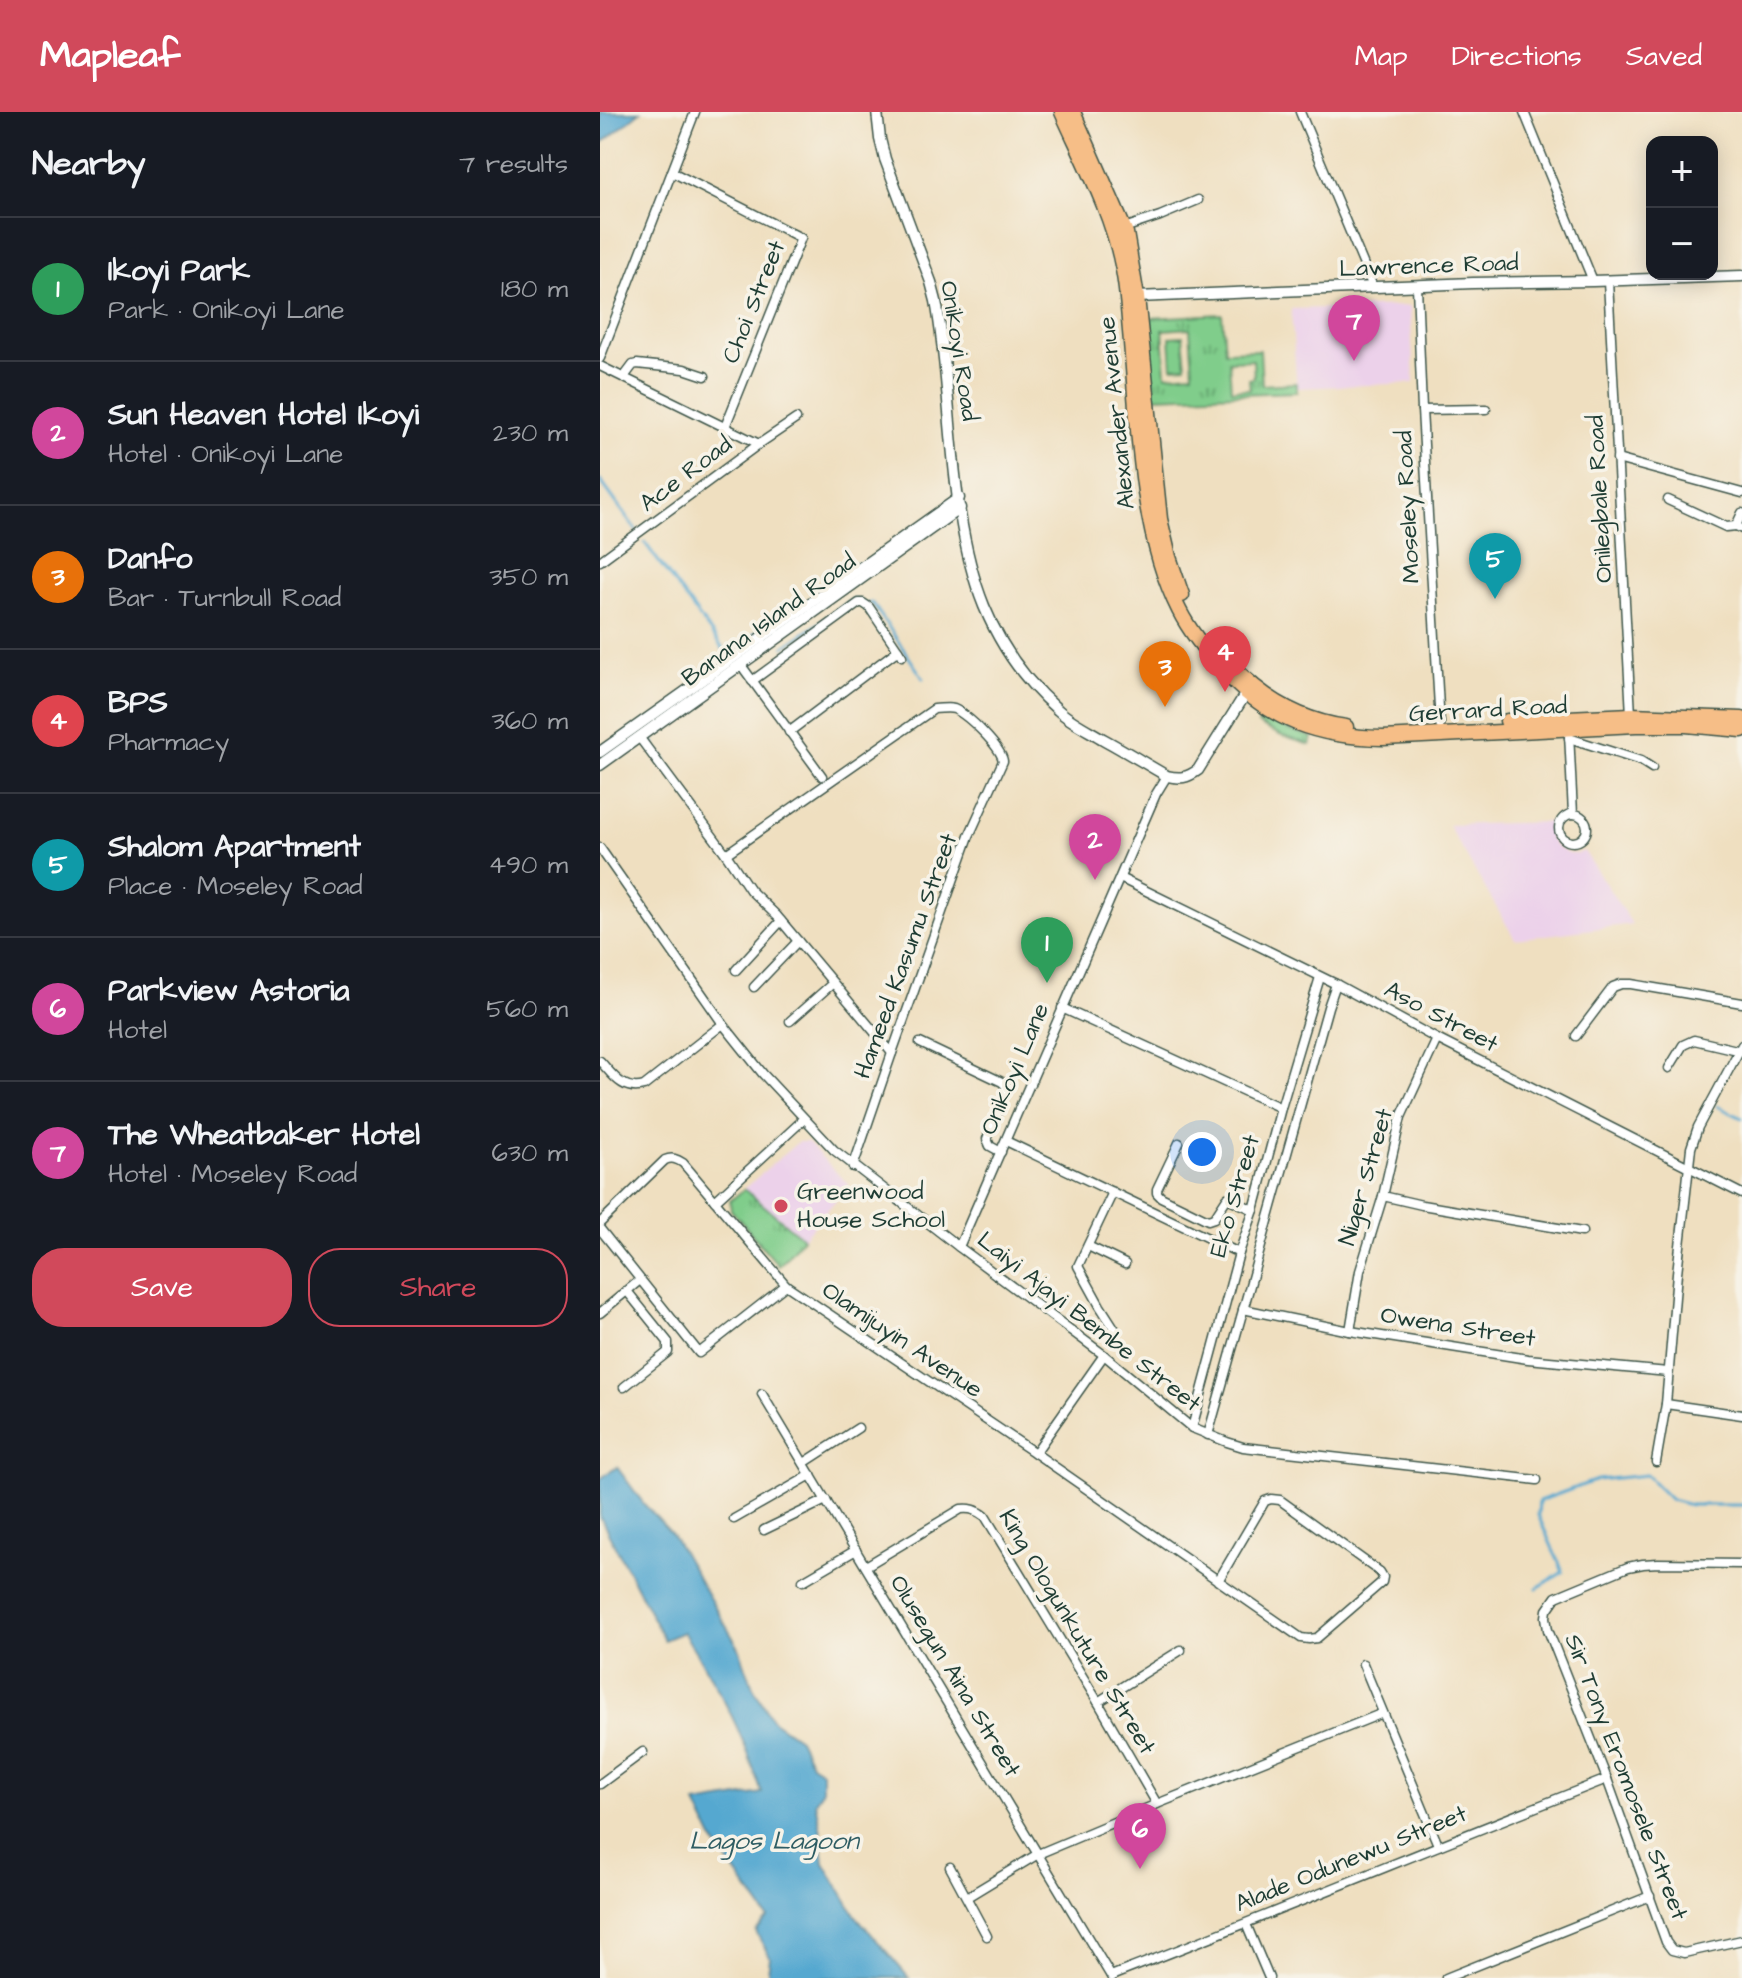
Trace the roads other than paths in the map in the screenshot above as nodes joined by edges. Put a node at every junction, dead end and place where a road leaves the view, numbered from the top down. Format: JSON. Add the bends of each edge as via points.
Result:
{"nodes":[{"id":1,"x":695,"y":112,"type":"edge"},
{"id":2,"x":877,"y":112,"type":"edge"},
{"id":3,"x":1062,"y":112,"type":"edge"},
{"id":4,"x":1073,"y":112,"type":"edge"},
{"id":5,"x":1300,"y":112,"type":"edge"},
{"id":6,"x":1524,"y":112,"type":"edge"},
{"id":7,"x":672,"y":172,"type":"junction"},
{"id":8,"x":1198,"y":200,"type":"dead end"},
{"id":9,"x":1124,"y":228,"type":"junction"},
{"id":10,"x":1742,"y":269,"type":"edge"},
{"id":11,"x":1722,"y":276,"type":"junction"},
{"id":12,"x":1742,"y":276,"type":"edge"},
{"id":13,"x":1593,"y":281,"type":"junction"},
{"id":14,"x":1608,"y":281,"type":"junction"},
{"id":15,"x":1417,"y":286,"type":"junction"},
{"id":16,"x":1373,"y":287,"type":"junction"},
{"id":17,"x":1137,"y":297,"type":"junction"},
{"id":18,"x":601,"y":352,"type":"edge"},
{"id":19,"x":600,"y":366,"type":"edge"},
{"id":20,"x":705,"y":376,"type":"dead end"},
{"id":21,"x":624,"y":377,"type":"junction"},
{"id":22,"x":1486,"y":409,"type":"dead end"},
{"id":23,"x":1422,"y":410,"type":"junction"},
{"id":24,"x":796,"y":419,"type":"dead end"},
{"id":25,"x":725,"y":427,"type":"junction"},
{"id":26,"x":759,"y":444,"type":"junction"},
{"id":27,"x":1617,"y":459,"type":"junction"},
{"id":28,"x":1742,"y":493,"type":"edge"},
{"id":29,"x":1668,"y":500,"type":"dead end"},
{"id":30,"x":959,"y":503,"type":"junction"},
{"id":31,"x":1742,"y":513,"type":"edge"},
{"id":32,"x":1739,"y":528,"type":"edge"},
{"id":33,"x":600,"y":561,"type":"edge"},
{"id":34,"x":741,"y":665,"type":"junction"},
{"id":35,"x":752,"y":681,"type":"junction"},
{"id":36,"x":1250,"y":691,"type":"junction"},
{"id":37,"x":1631,"y":715,"type":"junction"},
{"id":38,"x":1742,"y":719,"type":"edge"},
{"id":39,"x":1440,"y":725,"type":"junction"},
{"id":40,"x":1742,"y":730,"type":"edge"},
{"id":41,"x":789,"y":732,"type":"junction"},
{"id":42,"x":1568,"y":733,"type":"junction"},
{"id":43,"x":639,"y":737,"type":"junction"},
{"id":44,"x":600,"y":752,"type":"edge"},
{"id":45,"x":600,"y":765,"type":"edge"},
{"id":46,"x":1652,"y":768,"type":"dead end"},
{"id":47,"x":822,"y":776,"type":"dead end"},
{"id":48,"x":1167,"y":776,"type":"junction"},
{"id":49,"x":1573,"y":814,"type":"dead end"},
{"id":50,"x":600,"y":848,"type":"edge"},
{"id":51,"x":726,"y":854,"type":"junction"},
{"id":52,"x":1120,"y":878,"type":"junction"},
{"id":53,"x":781,"y":921,"type":"junction"},
{"id":54,"x":798,"y":941,"type":"junction"},
{"id":55,"x":736,"y":970,"type":"dead end"},
{"id":56,"x":1320,"y":977,"type":"junction"},
{"id":57,"x":833,"y":983,"type":"junction"},
{"id":58,"x":1336,"y":984,"type":"junction"},
{"id":59,"x":754,"y":987,"type":"dead end"},
{"id":60,"x":1742,"y":1003,"type":"edge"},
{"id":61,"x":1062,"y":1008,"type":"junction"},
{"id":62,"x":790,"y":1021,"type":"dead end"},
{"id":63,"x":723,"y":1024,"type":"junction"},
{"id":64,"x":1576,"y":1036,"type":"dead end"},
{"id":65,"x":1437,"y":1039,"type":"junction"},
{"id":66,"x":920,"y":1043,"type":"dead end"},
{"id":67,"x":1741,"y":1049,"type":"edge"},
{"id":68,"x":892,"y":1053,"type":"junction"},
{"id":69,"x":600,"y":1061,"type":"edge"},
{"id":70,"x":1669,"y":1068,"type":"dead end"},
{"id":71,"x":1281,"y":1108,"type":"junction"},
{"id":72,"x":804,"y":1119,"type":"junction"},
{"id":73,"x":1006,"y":1141,"type":"junction"},
{"id":74,"x":1179,"y":1143,"type":"dead end"},
{"id":75,"x":1001,"y":1152,"type":"junction"},
{"id":76,"x":853,"y":1167,"type":"junction"},
{"id":77,"x":1689,"y":1167,"type":"junction"},
{"id":78,"x":1113,"y":1192,"type":"junction"},
{"id":79,"x":1742,"y":1194,"type":"edge"},
{"id":80,"x":1383,"y":1196,"type":"junction"},
{"id":81,"x":715,"y":1201,"type":"junction"},
{"id":82,"x":1254,"y":1210,"type":"junction"},
{"id":83,"x":600,"y":1226,"type":"edge"},
{"id":84,"x":1582,"y":1232,"type":"dead end"},
{"id":85,"x":1088,"y":1246,"type":"junction"},
{"id":86,"x":959,"y":1247,"type":"junction"},
{"id":87,"x":1239,"y":1253,"type":"junction"},
{"id":88,"x":1125,"y":1264,"type":"dead end"},
{"id":89,"x":640,"y":1280,"type":"junction"},
{"id":90,"x":786,"y":1285,"type":"junction"},
{"id":91,"x":627,"y":1291,"type":"junction"},
{"id":92,"x":1243,"y":1309,"type":"junction"},
{"id":93,"x":600,"y":1313,"type":"edge"},
{"id":94,"x":1116,"y":1331,"type":"dead end"},
{"id":95,"x":1350,"y":1331,"type":"junction"},
{"id":96,"x":1104,"y":1355,"type":"junction"},
{"id":97,"x":1668,"y":1372,"type":"junction"},
{"id":98,"x":624,"y":1387,"type":"dead end"},
{"id":99,"x":762,"y":1394,"type":"dead end"},
{"id":100,"x":1666,"y":1404,"type":"junction"},
{"id":101,"x":1742,"y":1415,"type":"edge"},
{"id":102,"x":858,"y":1428,"type":"dead end"},
{"id":103,"x":1192,"y":1428,"type":"junction"},
{"id":104,"x":1208,"y":1435,"type":"junction"},
{"id":105,"x":1035,"y":1453,"type":"junction"},
{"id":106,"x":1656,"y":1462,"type":"dead end"},
{"id":107,"x":804,"y":1463,"type":"junction"},
{"id":108,"x":811,"y":1475,"type":"junction"},
{"id":109,"x":1537,"y":1480,"type":"dead end"},
{"id":110,"x":826,"y":1500,"type":"junction"},
{"id":111,"x":734,"y":1519,"type":"dead end"},
{"id":112,"x":764,"y":1530,"type":"dead end"},
{"id":113,"x":856,"y":1550,"type":"junction"},
{"id":114,"x":1742,"y":1564,"type":"edge"},
{"id":115,"x":866,"y":1566,"type":"junction"},
{"id":116,"x":803,"y":1581,"type":"dead end"},
{"id":117,"x":1218,"y":1581,"type":"junction"},
{"id":118,"x":1181,"y":1650,"type":"dead end"},
{"id":119,"x":1363,"y":1664,"type":"dead end"},
{"id":120,"x":1098,"y":1702,"type":"junction"},
{"id":121,"x":1383,"y":1713,"type":"junction"},
{"id":122,"x":643,"y":1752,"type":"dead end"},
{"id":123,"x":1607,"y":1779,"type":"junction"},
{"id":124,"x":600,"y":1784,"type":"edge"},
{"id":125,"x":1157,"y":1804,"type":"junction"},
{"id":126,"x":1438,"y":1845,"type":"junction"},
{"id":127,"x":1038,"y":1854,"type":"junction"},
{"id":128,"x":950,"y":1867,"type":"dead end"},
{"id":129,"x":1650,"y":1896,"type":"junction"},
{"id":130,"x":967,"y":1897,"type":"junction"},
{"id":131,"x":1246,"y":1924,"type":"junction"},
{"id":132,"x":987,"y":1936,"type":"dead end"},
{"id":133,"x":1742,"y":1940,"type":"edge"},
{"id":134,"x":1112,"y":1977,"type":"edge"},
{"id":135,"x":1269,"y":1978,"type":"edge"},
{"id":136,"x":1446,"y":1978,"type":"edge"}],
"edges":[{"from":1,"to":7,"type":"street"},
{"from":2,"to":30,"type":"street","name":"Onikoyi Road","via":[[885,159],[936,301]]},
{"from":3,"to":36,"type":"main road","name":"Alexander Avenue","via":[[1109,219],[1123,268],[1142,466],[1159,560],[1189,627],[1210,657]]},
{"from":4,"to":9,"type":"main road","name":"Alexander Avenue"},
{"from":5,"to":16,"type":"street"},
{"from":6,"to":13,"type":"street"},
{"from":7,"to":18,"type":"street"},
{"from":7,"to":25,"type":"street","name":"Choi Street","via":[[801,238]]},
{"from":8,"to":9,"type":"street"},
{"from":9,"to":17,"type":"main road","name":"Alexander Avenue"},
{"from":10,"to":11,"type":"street","name":"Lawrence Road"},
{"from":11,"to":12,"type":"street","name":"Lawrence Road"},
{"from":11,"to":14,"type":"street","name":"Lawrence Road"},
{"from":13,"to":14,"type":"street","name":"Lawrence Road"},
{"from":13,"to":15,"type":"street","name":"Lawrence Road"},
{"from":14,"to":27,"type":"street","name":"Onilegbale Road"},
{"from":15,"to":16,"type":"street","name":"Lawrence Road"},
{"from":15,"to":23,"type":"street","name":"Moseley Road"},
{"from":16,"to":17,"type":"street","name":"Lawrence Road"},
{"from":17,"to":36,"type":"main road","name":"Alexander Avenue","via":[[1156,491],[1169,557],[1198,625]]},
{"from":19,"to":21,"type":"street"},
{"from":20,"to":21,"type":"street","via":[[637,364]]},
{"from":21,"to":25,"type":"street"},
{"from":22,"to":23,"type":"street"},
{"from":23,"to":39,"type":"street","name":"Moseley Road"},
{"from":24,"to":26,"type":"street","name":"Ace Road"},
{"from":25,"to":26,"type":"street"},
{"from":26,"to":33,"type":"street","name":"Ace Road"},
{"from":27,"to":28,"type":"street"},
{"from":27,"to":37,"type":"street","name":"Onilegbale Road"},
{"from":29,"to":32,"type":"street"},
{"from":30,"to":34,"type":"street","name":"Banana Island Road"},
{"from":30,"to":44,"type":"street","name":"Banana Island Road"},
{"from":30,"to":48,"type":"street","name":"Onikoyi Road","via":[[984,606],[1020,669],[1060,712]]},
{"from":31,"to":32,"type":"street"},
{"from":34,"to":35,"type":"street"},
{"from":34,"to":43,"type":"street","name":"Banana Island Road"},
{"from":35,"to":41,"type":"street"},
{"from":35,"to":41,"type":"street","via":[[859,603],[869,607],[900,653]]},
{"from":36,"to":39,"type":"main road","via":[[1338,726]]},
{"from":36,"to":42,"type":"main road","name":"Gerrard Road","via":[[1271,711],[1295,723],[1348,737]]},
{"from":36,"to":48,"type":"street","via":[[1198,770],[1190,776]]},
{"from":37,"to":38,"type":"main road"},
{"from":37,"to":39,"type":"main road"},
{"from":40,"to":42,"type":"main road","name":"Gerrard Road","via":[[1686,725]]},
{"from":41,"to":47,"type":"street"},
{"from":42,"to":46,"type":"street"},
{"from":42,"to":49,"type":"street"},
{"from":43,"to":45,"type":"street","name":"Banana Island Road"},
{"from":43,"to":51,"type":"street"},
{"from":48,"to":52,"type":"street","name":"Onikoyi Lane"},
{"from":50,"to":63,"type":"street","name":"Laiyi Ajayi Bembe Street"},
{"from":51,"to":53,"type":"street","via":[[750,890]]},
{"from":51,"to":68,"type":"street","name":"Hameed Kasumu Street","via":[[934,709],[951,708],[1002,752],[1003,761],[969,836]]},
{"from":52,"to":56,"type":"street","name":"Aso Street"},
{"from":52,"to":61,"type":"street","name":"Onikoyi Lane"},
{"from":53,"to":54,"type":"street"},
{"from":53,"to":55,"type":"street"},
{"from":54,"to":57,"type":"street"},
{"from":54,"to":59,"type":"street"},
{"from":56,"to":58,"type":"street","name":"Aso Street"},
{"from":56,"to":71,"type":"street","name":"Eko Street"},
{"from":57,"to":62,"type":"street"},
{"from":57,"to":68,"type":"street"},
{"from":58,"to":65,"type":"street","name":"Aso Street"},
{"from":58,"to":92,"type":"street","name":"Eko Street"},
{"from":60,"to":64,"type":"street","via":[[1621,984],[1613,987]]},
{"from":61,"to":71,"type":"street"},
{"from":61,"to":73,"type":"street","name":"Onikoyi Lane"},
{"from":63,"to":69,"type":"street","via":[[644,1086],[626,1087]]},
{"from":63,"to":72,"type":"street","name":"Laiyi Ajayi Bembe Street"},
{"from":65,"to":77,"type":"street","name":"Aso Street"},
{"from":65,"to":80,"type":"street","name":"Niger Street","via":[[1401,1117]]},
{"from":66,"to":75,"type":"street","via":[[1006,1086],[987,1139]]},
{"from":67,"to":70,"type":"street","via":[[1694,1040],[1683,1045]]},
{"from":67,"to":77,"type":"street","via":[[1698,1127]]},
{"from":68,"to":76,"type":"street","name":"Hameed Kasumu Street"},
{"from":71,"to":82,"type":"street","name":"Eko Street"},
{"from":72,"to":76,"type":"street","name":"Laiyi Ajayi Bembe Street"},
{"from":72,"to":81,"type":"street"},
{"from":73,"to":75,"type":"street","name":"Onikoyi Lane"},
{"from":73,"to":78,"type":"street"},
{"from":74,"to":82,"type":"street","via":[[1157,1189],[1161,1197],[1208,1220],[1227,1198]]},
{"from":75,"to":86,"type":"street","name":"Onikoyi Lane"},
{"from":76,"to":86,"type":"street","name":"Laiyi Ajayi Bembe Street"},
{"from":77,"to":79,"type":"street","name":"Aso Street"},
{"from":77,"to":97,"type":"street"},
{"from":78,"to":85,"type":"street"},
{"from":78,"to":87,"type":"street"},
{"from":80,"to":84,"type":"street"},
{"from":80,"to":95,"type":"street","name":"Niger Street","via":[[1360,1271]]},
{"from":81,"to":83,"type":"street","name":"Olamijuyin Avenue","via":[[683,1163],[670,1158]]},
{"from":81,"to":90,"type":"street","name":"Olamijuyin Avenue"},
{"from":82,"to":87,"type":"street","name":"Eko Street"},
{"from":83,"to":89,"type":"street"},
{"from":85,"to":88,"type":"street"},
{"from":85,"to":94,"type":"street","via":[[1078,1266]]},
{"from":86,"to":96,"type":"street","name":"Laiyi Ajayi Bembe Street"},
{"from":87,"to":103,"type":"street","name":"Eko Street"},
{"from":89,"to":90,"type":"street","via":[[699,1353]]},
{"from":89,"to":91,"type":"street"},
{"from":90,"to":105,"type":"street","name":"Olamijuyin Avenue"},
{"from":91,"to":93,"type":"street"},
{"from":91,"to":98,"type":"street","via":[[669,1347]]},
{"from":92,"to":95,"type":"street","name":"Owena Street"},
{"from":92,"to":104,"type":"street","name":"Eko Street"},
{"from":95,"to":97,"type":"street","name":"Owena Street","via":[[1528,1359]]},
{"from":96,"to":103,"type":"street","name":"Laiyi Ajayi Bembe Street"},
{"from":96,"to":105,"type":"street"},
{"from":97,"to":100,"type":"street"},
{"from":99,"to":107,"type":"street","name":"Olusegun Aina Street"},
{"from":100,"to":101,"type":"street"},
{"from":100,"to":106,"type":"street"},
{"from":102,"to":107,"type":"street"},
{"from":103,"to":104,"type":"street","name":"Laiyi Ajayi Bembe Street"},
{"from":104,"to":109,"type":"street","name":"Laiyi Ajayi Bembe Street","via":[[1243,1447]]},
{"from":105,"to":117,"type":"street","name":"Olamijuyin Avenue"},
{"from":107,"to":108,"type":"street","name":"Olusegun Aina Street"},
{"from":108,"to":110,"type":"street","name":"Olusegun Aina Street"},
{"from":108,"to":111,"type":"street"},
{"from":110,"to":112,"type":"street"},
{"from":110,"to":113,"type":"street","name":"Olusegun Aina Street"},
{"from":113,"to":115,"type":"street","name":"Olusegun Aina Street"},
{"from":113,"to":116,"type":"street"},
{"from":114,"to":123,"type":"street","name":"Sir Tony Eromosele Street","via":[[1628,1567],[1551,1603],[1548,1630]]},
{"from":115,"to":120,"type":"street","name":"King Ologunkuture Street","via":[[961,1509],[978,1511]]},
{"from":115,"to":127,"type":"street","name":"Olusegun Aina Street"},
{"from":117,"to":117,"type":"street","name":"Olamijuyin Avenue","via":[[1309,1639],[1317,1638],[1383,1577],[1331,1535],[1271,1499]]},
{"from":118,"to":120,"type":"street"},
{"from":119,"to":121,"type":"street"},
{"from":120,"to":125,"type":"street","name":"King Ologunkuture Street"},
{"from":121,"to":125,"type":"street"},
{"from":121,"to":126,"type":"street"},
{"from":122,"to":124,"type":"street"},
{"from":123,"to":126,"type":"street","name":"Alade Odunewu Street"},
{"from":123,"to":129,"type":"street","name":"Sir Tony Eromosele Street"},
{"from":125,"to":127,"type":"street"},
{"from":126,"to":131,"type":"street","name":"Alade Odunewu Street"},
{"from":127,"to":130,"type":"street"},
{"from":127,"to":134,"type":"street","name":"Olusegun Aina Street"},
{"from":128,"to":130,"type":"street"},
{"from":129,"to":133,"type":"street","name":"Sir Tony Eromosele Street","via":[[1672,1950],[1684,1953]]},
{"from":129,"to":136,"type":"street"},
{"from":130,"to":132,"type":"street"},
{"from":131,"to":134,"type":"street","name":"Alade Odunewu Street"},
{"from":131,"to":135,"type":"street"}]}
